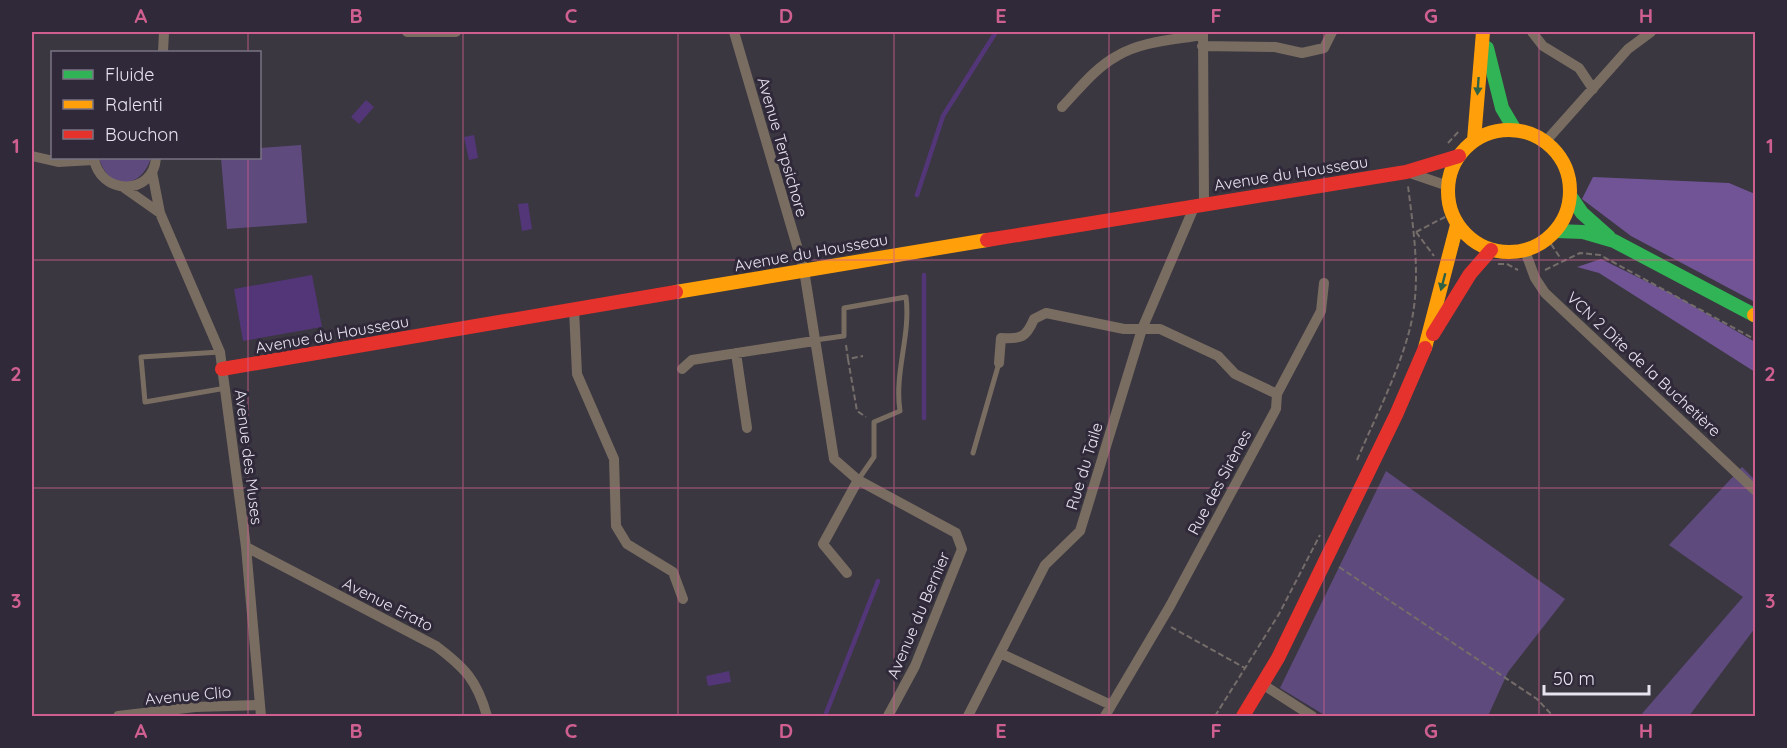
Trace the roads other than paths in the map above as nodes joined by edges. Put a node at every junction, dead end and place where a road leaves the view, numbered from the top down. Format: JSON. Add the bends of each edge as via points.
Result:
{"nodes":[{"id":1,"x":164,"y":32,"type":"edge"},
{"id":2,"x":407,"y":32,"type":"edge"},
{"id":3,"x":421,"y":32,"type":"edge"},
{"id":4,"x":456,"y":32,"type":"edge"},
{"id":5,"x":734,"y":32,"type":"edge"},
{"id":6,"x":1332,"y":32,"type":"edge"},
{"id":7,"x":1484,"y":32,"type":"edge"},
{"id":8,"x":1532,"y":32,"type":"edge"},
{"id":9,"x":1651,"y":32,"type":"edge"},
{"id":10,"x":1203,"y":37,"type":"edge"},
{"id":11,"x":163,"y":51,"type":"edge"},
{"id":12,"x":1593,"y":89,"type":"junction"},
{"id":13,"x":1062,"y":106,"type":"dead end"},
{"id":14,"x":1515,"y":130,"type":"junction"},
{"id":15,"x":1474,"y":140,"type":"junction"},
{"id":16,"x":1546,"y":141,"type":"junction"},
{"id":17,"x":32,"y":156,"type":"edge"},
{"id":18,"x":1459,"y":156,"type":"junction"},
{"id":19,"x":94,"y":159,"type":"edge"},
{"id":20,"x":156,"y":159,"type":"edge"},
{"id":21,"x":152,"y":172,"type":"junction"},
{"id":22,"x":1406,"y":172,"type":"junction"},
{"id":23,"x":1448,"y":186,"type":"junction"},
{"id":24,"x":123,"y":187,"type":"junction"},
{"id":25,"x":1571,"y":197,"type":"junction"},
{"id":26,"x":1198,"y":204,"type":"junction"},
{"id":27,"x":160,"y":213,"type":"junction"},
{"id":28,"x":1454,"y":219,"type":"junction"},
{"id":29,"x":1552,"y":236,"type":"junction"},
{"id":30,"x":1614,"y":241,"type":"junction"},
{"id":31,"x":1491,"y":250,"type":"junction"},
{"id":32,"x":1525,"y":250,"type":"junction"},
{"id":33,"x":804,"y":270,"type":"junction"},
{"id":34,"x":1324,"y":283,"type":"dead end"},
{"id":35,"x":574,"y":309,"type":"junction"},
{"id":36,"x":1755,"y":315,"type":"edge"},
{"id":37,"x":1142,"y":329,"type":"junction"},
{"id":38,"x":814,"y":340,"type":"junction"},
{"id":39,"x":1424,"y":350,"type":"junction"},
{"id":40,"x":220,"y":352,"type":"junction"},
{"id":41,"x":736,"y":353,"type":"junction"},
{"id":42,"x":999,"y":363,"type":"joint"},
{"id":43,"x":222,"y":369,"type":"junction"},
{"id":44,"x":681,"y":369,"type":"dead end"},
{"id":45,"x":226,"y":388,"type":"junction"},
{"id":46,"x":1277,"y":394,"type":"junction"},
{"id":47,"x":747,"y":428,"type":"dead end"},
{"id":48,"x":973,"y":453,"type":"dead end"},
{"id":49,"x":858,"y":480,"type":"junction"},
{"id":50,"x":1755,"y":491,"type":"edge"},
{"id":51,"x":246,"y":547,"type":"junction"},
{"id":52,"x":847,"y":573,"type":"dead end"},
{"id":53,"x":683,"y":599,"type":"dead end"},
{"id":54,"x":1000,"y":653,"type":"junction"},
{"id":55,"x":1262,"y":684,"type":"junction"},
{"id":56,"x":260,"y":705,"type":"junction"},
{"id":57,"x":1111,"y":705,"type":"junction"},
{"id":58,"x":118,"y":717,"type":"edge"},
{"id":59,"x":261,"y":717,"type":"edge"},
{"id":60,"x":487,"y":717,"type":"edge"},
{"id":61,"x":888,"y":717,"type":"edge"},
{"id":62,"x":968,"y":717,"type":"edge"},
{"id":63,"x":1105,"y":717,"type":"edge"},
{"id":64,"x":1243,"y":717,"type":"edge"},
{"id":65,"x":1312,"y":717,"type":"edge"}],
"edges":[{"from":1,"to":11,"type":"street"},
{"from":2,"to":3,"type":"street"},
{"from":3,"to":4,"type":"street"},
{"from":5,"to":33,"type":"street","name":"Avenue Terpsichore"},
{"from":6,"to":10,"type":"street","via":[[1324,48],[1302,53]]},
{"from":7,"to":14,"type":"main road","via":[[1497,92]]},
{"from":7,"to":15,"type":"main road","one_way":true},
{"from":8,"to":12,"type":"street","via":[[1544,46],[1579,68]]},
{"from":9,"to":12,"type":"street","via":[[1628,49]]},
{"from":10,"to":13,"type":"street","via":[[1144,45],[1116,56]]},
{"from":10,"to":26,"type":"street","name":"Rue du Taile"},
{"from":12,"to":16,"type":"street"},
{"from":14,"to":15,"type":"main road","via":[[1501,130]]},
{"from":14,"to":16,"type":"main road"},
{"from":15,"to":18,"type":"main road"},
{"from":16,"to":25,"type":"main road","via":[[1561,157],[1569,176]]},
{"from":17,"to":19,"type":"street","via":[[58,162]]},
{"from":18,"to":22,"type":"main road","name":"Avenue du Housseau"},
{"from":18,"to":23,"type":"main road"},
{"from":19,"to":24,"type":"street","via":[[103,179]]},
{"from":20,"to":21,"type":"street"},
{"from":21,"to":24,"type":"street","via":[[140,184]]},
{"from":21,"to":27,"type":"street","name":"Avenue des Muses"},
{"from":22,"to":23,"type":"street","name":"Avenue du Housseau"},
{"from":22,"to":26,"type":"main road","name":"Avenue du Housseau"},
{"from":23,"to":28,"type":"main road"},
{"from":24,"to":27,"type":"street"},
{"from":25,"to":29,"type":"main road","via":[[1566,215]]},
{"from":25,"to":30,"type":"main road","via":[[1582,213]]},
{"from":26,"to":33,"type":"main road","name":"Avenue du Housseau"},
{"from":26,"to":37,"type":"street","name":"Rue du Taile"},
{"from":27,"to":40,"type":"street","name":"Avenue des Muses"},
{"from":28,"to":31,"type":"main road","via":[[1472,241]]},
{"from":28,"to":39,"type":"main road","one_way":true,"via":[[1448,262]]},
{"from":29,"to":30,"type":"main road","via":[[1583,232]]},
{"from":29,"to":32,"type":"main road"},
{"from":30,"to":36,"type":"main road"},
{"from":31,"to":32,"type":"main road"},
{"from":31,"to":39,"type":"main road","via":[[1470,274]]},
{"from":32,"to":50,"type":"street","name":"VCN 2 Dite de la Buchetière","via":[[1545,293]]},
{"from":33,"to":35,"type":"main road","name":"Avenue du Housseau"},
{"from":33,"to":38,"type":"street","name":"Avenue du Bernier"},
{"from":34,"to":46,"type":"street","name":"Rue des Sirènes","via":[[1321,311]]},
{"from":35,"to":43,"type":"main road","name":"Avenue du Housseau"},
{"from":35,"to":53,"type":"street","via":[[577,374],[614,459],[616,526],[627,544],[673,572]]},
{"from":37,"to":42,"type":"street","via":[[1046,313],[1034,319],[1028,334],[1020,339],[1001,338]]},
{"from":37,"to":46,"type":"street","via":[[1160,329],[1218,356],[1235,374]]},
{"from":37,"to":54,"type":"street","name":"Rue du Taile","via":[[1080,531],[1044,565]]},
{"from":38,"to":41,"type":"street"},
{"from":38,"to":49,"type":"street","name":"Avenue du Bernier","via":[[834,459]]},
{"from":38,"to":49,"type":"lane","via":[[844,336],[844,308],[906,297],[908,318],[897,394],[900,411],[874,422],[874,457]]},
{"from":39,"to":55,"type":"main road","via":[[1327,559]]},
{"from":40,"to":43,"type":"street","name":"Avenue des Muses"},
{"from":40,"to":45,"type":"lane","via":[[141,357],[145,402]]},
{"from":41,"to":44,"type":"street","via":[[692,360]]},
{"from":41,"to":47,"type":"street"},
{"from":42,"to":48,"type":"lane"},
{"from":43,"to":45,"type":"street","name":"Avenue des Muses"},
{"from":45,"to":51,"type":"street","name":"Avenue des Muses"},
{"from":46,"to":57,"type":"street","name":"Rue des Sirènes","via":[[1276,409],[1161,622]]},
{"from":49,"to":52,"type":"street","via":[[823,544]]},
{"from":49,"to":61,"type":"street","name":"Avenue du Bernier","via":[[956,533],[962,549],[915,666]]},
{"from":51,"to":56,"type":"street","name":"Avenue des Muses"},
{"from":51,"to":60,"type":"street","name":"Avenue Erato","via":[[436,646],[463,666],[482,696]]},
{"from":54,"to":57,"type":"street"},
{"from":54,"to":62,"type":"street","name":"Rue du Taile"},
{"from":55,"to":64,"type":"main road"},
{"from":55,"to":65,"type":"street"},
{"from":56,"to":58,"type":"street","name":"Avenue Clio","via":[[195,707]]},
{"from":56,"to":59,"type":"street","name":"Avenue des Muses"},
{"from":57,"to":63,"type":"street","name":"Rue des Sirènes"}]}
